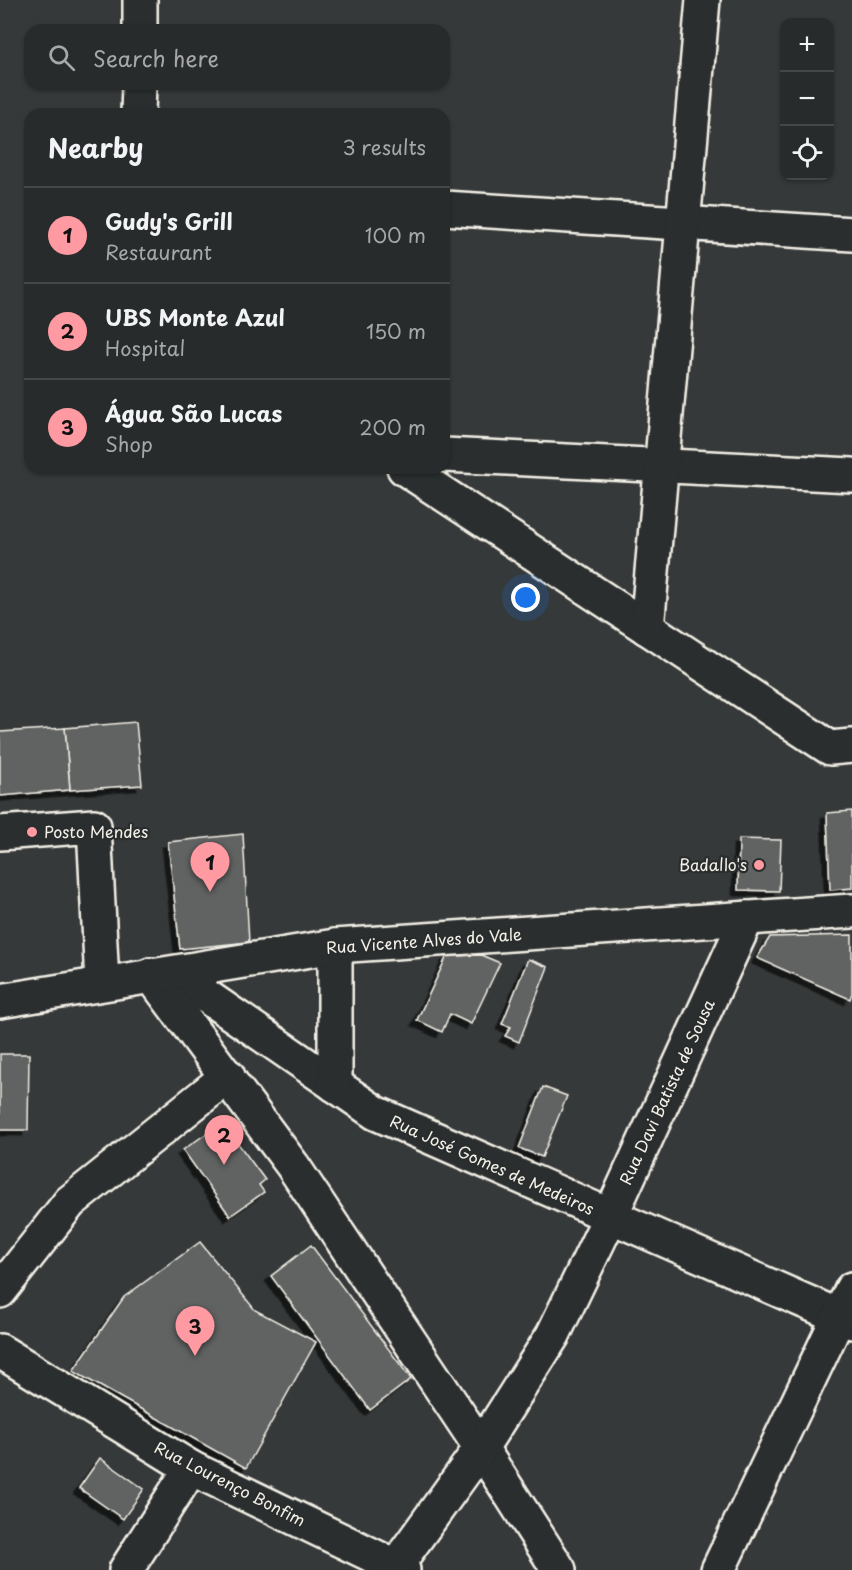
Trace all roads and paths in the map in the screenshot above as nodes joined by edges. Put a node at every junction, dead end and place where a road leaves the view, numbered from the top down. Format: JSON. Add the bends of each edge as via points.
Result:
{"nodes":[{"id":1,"x":140,"y":0,"type":"edge"},
{"id":2,"x":703,"y":0,"type":"edge"},
{"id":3,"x":140,"y":24,"type":"edge"},
{"id":4,"x":139,"y":90,"type":"edge"},
{"id":5,"x":138,"y":108,"type":"edge"},
{"id":6,"x":450,"y":208,"type":"edge"},
{"id":7,"x":683,"y":224,"type":"junction"},
{"id":8,"x":852,"y":234,"type":"edge"},
{"id":9,"x":450,"y":454,"type":"edge"},
{"id":10,"x":662,"y":466,"type":"junction"},
{"id":11,"x":413,"y":474,"type":"edge"},
{"id":12,"x":852,"y":475,"type":"edge"},
{"id":13,"x":647,"y":628,"type":"junction"},
{"id":14,"x":852,"y":746,"type":"edge"},
{"id":15,"x":0,"y":833,"type":"edge"},
{"id":16,"x":852,"y":911,"type":"edge"},
{"id":17,"x":747,"y":918,"type":"junction"},
{"id":18,"x":335,"y":946,"type":"junction"},
{"id":19,"x":151,"y":975,"type":"junction"},
{"id":20,"x":102,"y":983,"type":"junction"},
{"id":21,"x":0,"y":1001,"type":"edge"},
{"id":22,"x":228,"y":1077,"type":"junction"},
{"id":23,"x":335,"y":1084,"type":"junction"},
{"id":24,"x":610,"y":1217,"type":"junction"},
{"id":25,"x":0,"y":1291,"type":"edge"},
{"id":26,"x":848,"y":1309,"type":"edge"},
{"id":27,"x":0,"y":1351,"type":"edge"},
{"id":28,"x":481,"y":1448,"type":"junction"},
{"id":29,"x":191,"y":1468,"type":"junction"},
{"id":30,"x":397,"y":1569,"type":"edge"},
{"id":31,"x":126,"y":1570,"type":"edge"},
{"id":32,"x":560,"y":1570,"type":"edge"},
{"id":33,"x":718,"y":1570,"type":"edge"}],
"edges":[{"from":1,"to":3,"type":"street"},
{"from":2,"to":7,"type":"street"},
{"from":4,"to":5,"type":"street"},
{"from":6,"to":7,"type":"street"},
{"from":7,"to":8,"type":"street"},
{"from":7,"to":10,"type":"street"},
{"from":9,"to":10,"type":"street"},
{"from":10,"to":12,"type":"street"},
{"from":10,"to":13,"type":"street"},
{"from":11,"to":13,"type":"street"},
{"from":13,"to":14,"type":"street","via":[[830,747]]},
{"from":15,"to":20,"type":"street","via":[[94,826]]},
{"from":16,"to":17,"type":"street","name":"Rua Vicente Alves do Vale"},
{"from":17,"to":18,"type":"street","name":"Rua Vicente Alves do Vale"},
{"from":17,"to":24,"type":"street","name":"Rua Davi Batista de Sousa"},
{"from":18,"to":19,"type":"street","name":"Rua Vicente Alves do Vale"},
{"from":18,"to":23,"type":"street"},
{"from":19,"to":20,"type":"street","name":"Rua Vicente Alves do Vale"},
{"from":19,"to":22,"type":"street"},
{"from":19,"to":23,"type":"street","name":"Rua José Gomes de Medeiros","via":[[206,996]]},
{"from":20,"to":21,"type":"street","name":"Rua Vicente Alves do Vale"},
{"from":22,"to":25,"type":"street","via":[[70,1202]]},
{"from":22,"to":28,"type":"street","via":[[293,1166]]},
{"from":23,"to":24,"type":"street","name":"Rua José Gomes de Medeiros","via":[[376,1113]]},
{"from":24,"to":26,"type":"street","name":"Rua José Gomes de Medeiros"},
{"from":24,"to":28,"type":"street","name":"Rua Davi Batista de Sousa","via":[[553,1335]]},
{"from":26,"to":33,"type":"street"},
{"from":27,"to":29,"type":"street","name":"Rua Lourenço Bonfim"},
{"from":28,"to":30,"type":"street","name":"Rua Davi Batista de Sousa"},
{"from":28,"to":32,"type":"street"},
{"from":29,"to":30,"type":"street","name":"Rua Lourenço Bonfim"},
{"from":29,"to":31,"type":"street"}]}
